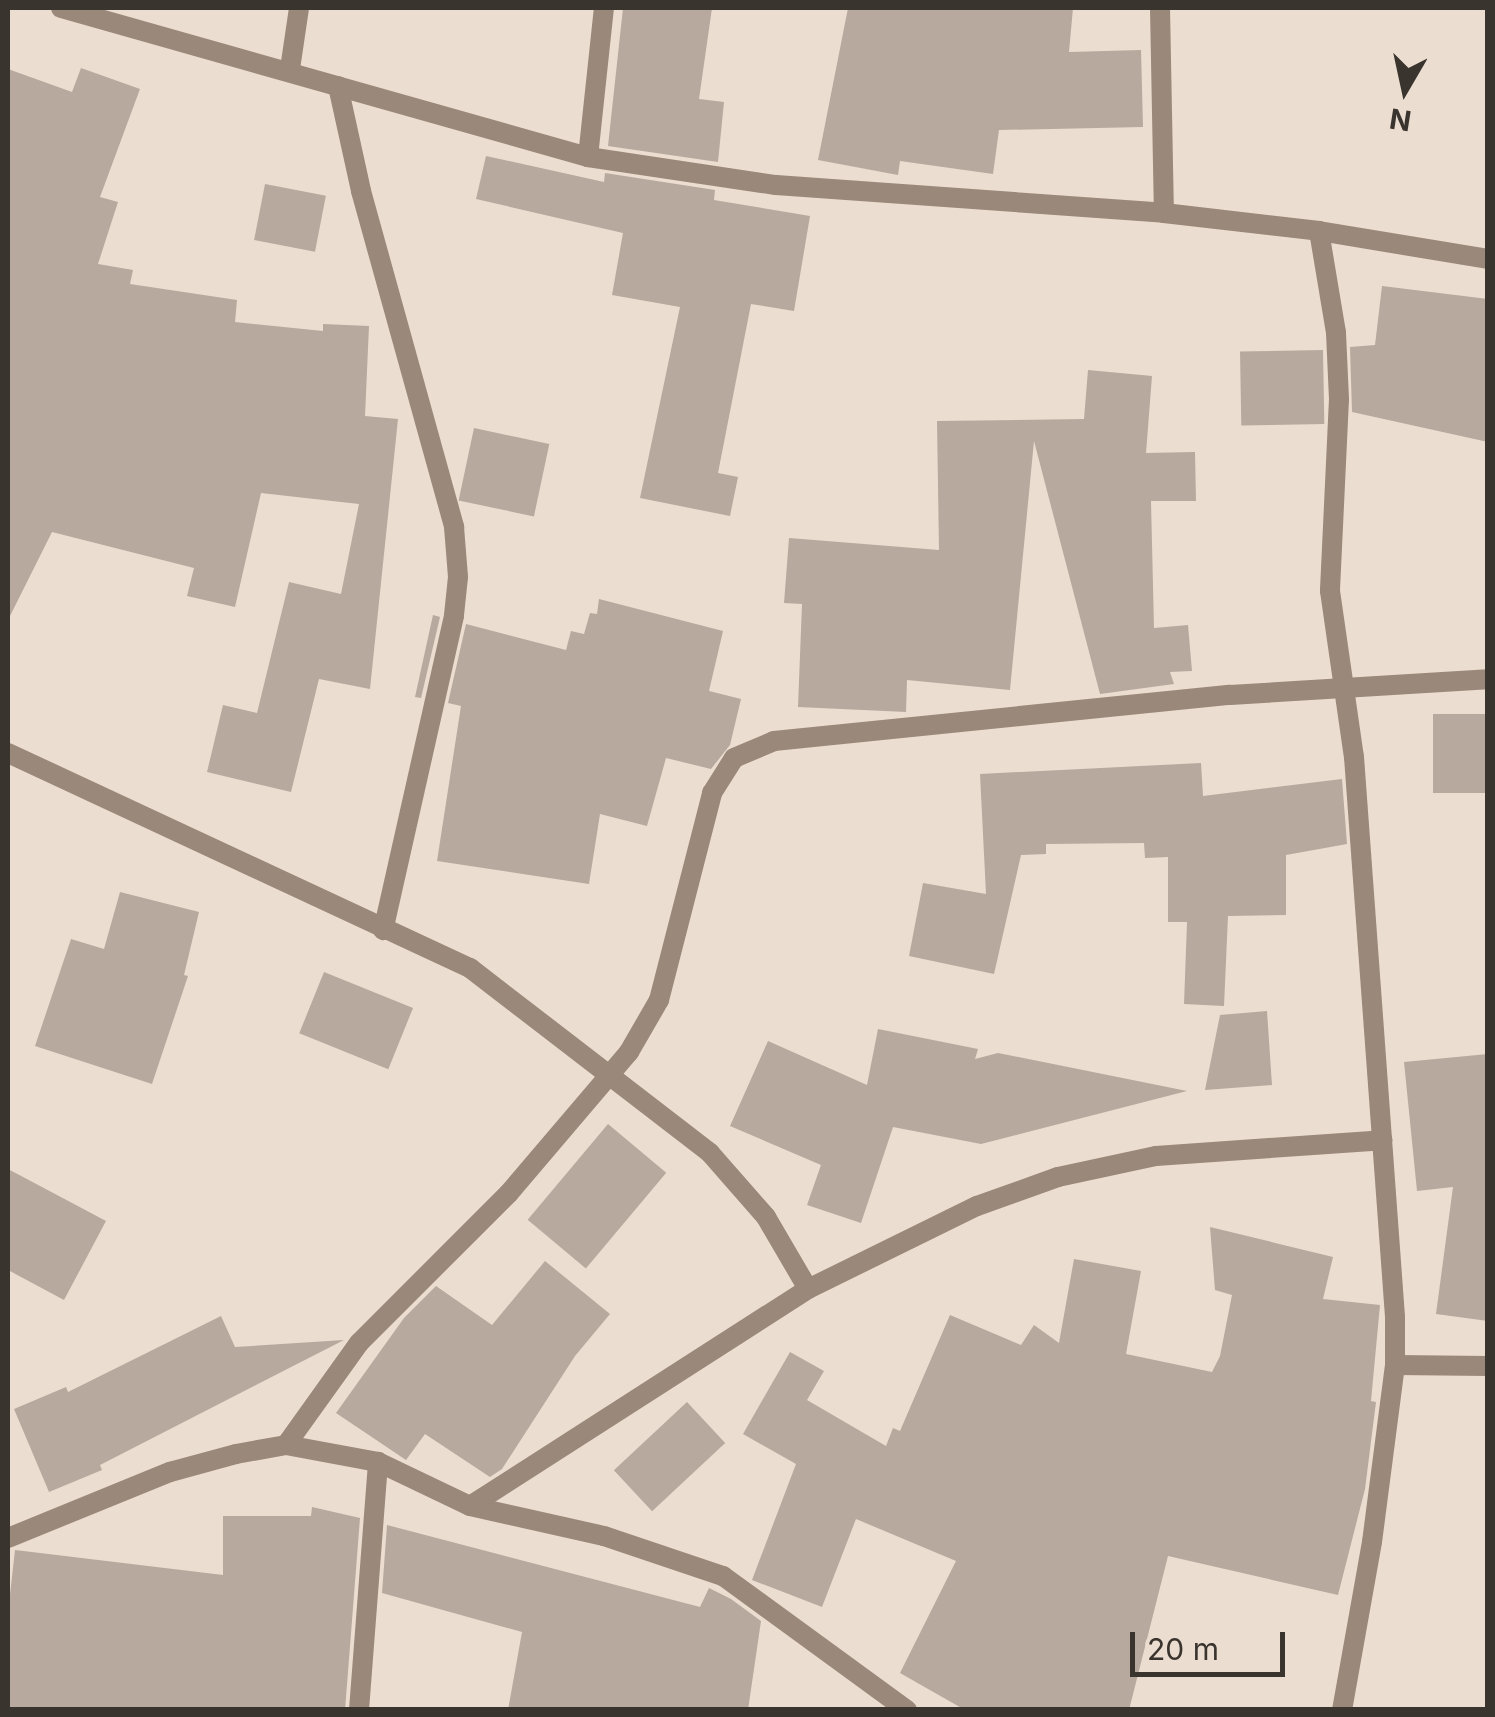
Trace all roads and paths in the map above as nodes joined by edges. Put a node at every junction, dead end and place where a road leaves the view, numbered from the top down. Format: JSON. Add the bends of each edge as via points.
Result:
{"nodes":[{"id":1,"x":299,"y":8,"type":"edge"},
{"id":2,"x":604,"y":8,"type":"edge"},
{"id":3,"x":1160,"y":8,"type":"edge"},
{"id":4,"x":72,"y":9,"type":"edge"},
{"id":5,"x":290,"y":69,"type":"junction"},
{"id":6,"x":338,"y":86,"type":"junction"},
{"id":7,"x":588,"y":157,"type":"junction"},
{"id":8,"x":1164,"y":213,"type":"junction"},
{"id":9,"x":1319,"y":231,"type":"junction"},
{"id":10,"x":1488,"y":260,"type":"edge"},
{"id":11,"x":1488,"y":678,"type":"edge"},
{"id":12,"x":1347,"y":686,"type":"junction"},
{"id":13,"x":8,"y":753,"type":"edge"},
{"id":14,"x":383,"y":930,"type":"junction"},
{"id":15,"x":606,"y":1074,"type":"junction"},
{"id":16,"x":1382,"y":1140,"type":"junction"},
{"id":17,"x":808,"y":1290,"type":"junction"},
{"id":18,"x":1395,"y":1365,"type":"junction"},
{"id":19,"x":1488,"y":1366,"type":"edge"},
{"id":20,"x":286,"y":1445,"type":"junction"},
{"id":21,"x":378,"y":1462,"type":"junction"},
{"id":22,"x":470,"y":1506,"type":"junction"},
{"id":23,"x":8,"y":1538,"type":"edge"},
{"id":24,"x":359,"y":1710,"type":"edge"},
{"id":25,"x":908,"y":1710,"type":"edge"},
{"id":26,"x":1342,"y":1710,"type":"edge"}],
"edges":[{"from":1,"to":5,"type":"street"},
{"from":2,"to":7,"type":"street"},
{"from":3,"to":8,"type":"street"},
{"from":4,"to":5,"type":"street"},
{"from":5,"to":6,"type":"street"},
{"from":6,"to":7,"type":"street"},
{"from":6,"to":14,"type":"street","via":[[454,527],[458,577]]},
{"from":7,"to":8,"type":"street","via":[[776,185]]},
{"from":8,"to":9,"type":"street"},
{"from":9,"to":10,"type":"street"},
{"from":9,"to":12,"type":"street","via":[[1336,333],[1330,591]]},
{"from":11,"to":12,"type":"street"},
{"from":12,"to":15,"type":"street","via":[[774,740],[734,758],[712,793],[658,1000],[630,1052]]},
{"from":12,"to":16,"type":"street"},
{"from":13,"to":14,"type":"street"},
{"from":14,"to":15,"type":"street","via":[[470,968]]},
{"from":15,"to":17,"type":"street","via":[[710,1154],[766,1217]]},
{"from":15,"to":20,"type":"street","via":[[509,1193],[359,1343]]},
{"from":16,"to":17,"type":"street","via":[[1156,1156],[1058,1176],[977,1206]]},
{"from":16,"to":18,"type":"street"},
{"from":17,"to":22,"type":"street"},
{"from":18,"to":19,"type":"street"},
{"from":18,"to":26,"type":"street"},
{"from":20,"to":21,"type":"street"},
{"from":20,"to":23,"type":"street","via":[[170,1472]]},
{"from":21,"to":22,"type":"street"},
{"from":21,"to":24,"type":"street"},
{"from":22,"to":25,"type":"street","via":[[604,1536],[723,1576]]}]}
